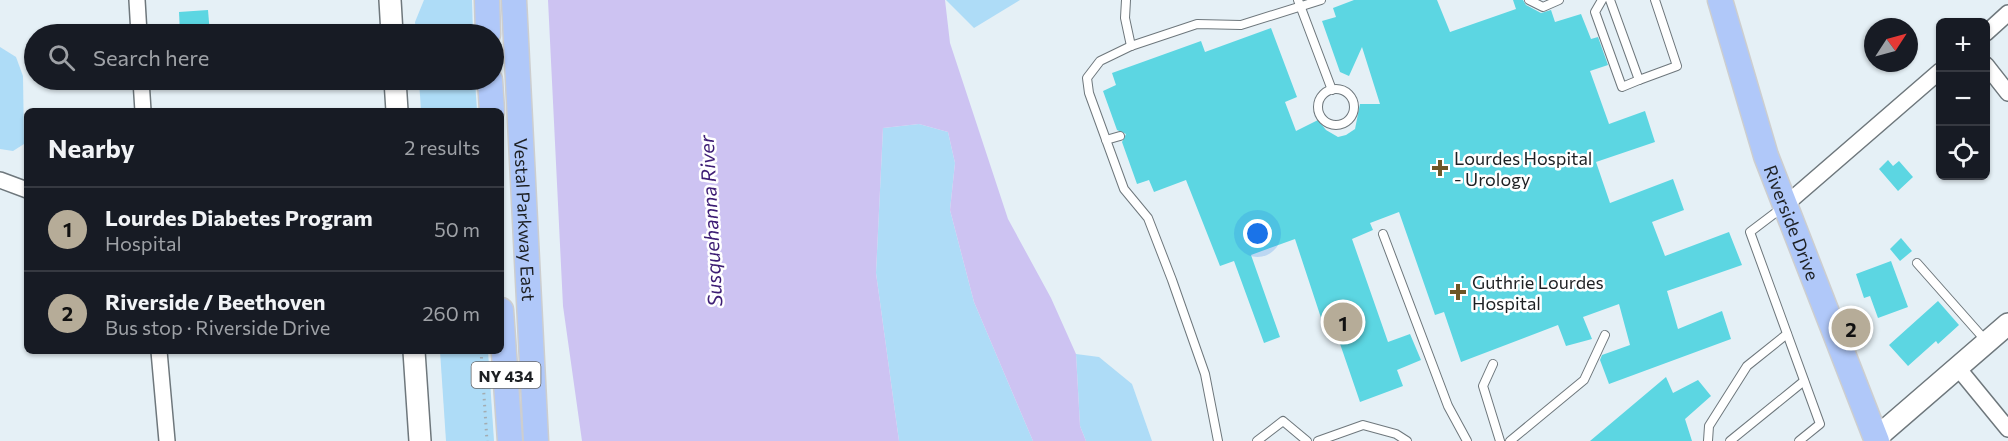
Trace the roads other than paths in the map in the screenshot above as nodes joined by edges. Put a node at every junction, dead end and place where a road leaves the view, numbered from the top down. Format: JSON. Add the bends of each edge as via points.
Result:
{"nodes":[{"id":1,"x":137,"y":0,"type":"edge"},
{"id":2,"x":390,"y":0,"type":"edge"},
{"id":3,"x":487,"y":0,"type":"edge"},
{"id":4,"x":514,"y":0,"type":"edge"},
{"id":5,"x":1126,"y":0,"type":"edge"},
{"id":6,"x":1321,"y":0,"type":"edge"},
{"id":7,"x":1529,"y":0,"type":"edge"},
{"id":8,"x":1559,"y":0,"type":"edge"},
{"id":9,"x":1602,"y":0,"type":"edge"},
{"id":10,"x":1610,"y":0,"type":"edge"},
{"id":11,"x":1655,"y":0,"type":"edge"},
{"id":12,"x":1720,"y":0,"type":"edge"},
{"id":13,"x":1299,"y":4,"type":"edge"},
{"id":14,"x":2008,"y":13,"type":"edge"},
{"id":15,"x":138,"y":24,"type":"edge"},
{"id":16,"x":391,"y":24,"type":"edge"},
{"id":17,"x":488,"y":24,"type":"edge"},
{"id":18,"x":1990,"y":29,"type":"edge"},
{"id":19,"x":1131,"y":46,"type":"junction"},
{"id":20,"x":1990,"y":70,"type":"edge"},
{"id":21,"x":1940,"y":72,"type":"edge"},
{"id":22,"x":1639,"y":80,"type":"junction"},
{"id":23,"x":142,"y":90,"type":"edge"},
{"id":24,"x":396,"y":90,"type":"edge"},
{"id":25,"x":491,"y":90,"type":"edge"},
{"id":26,"x":1332,"y":90,"type":"junction"},
{"id":27,"x":2008,"y":93,"type":"edge"},
{"id":28,"x":143,"y":108,"type":"edge"},
{"id":29,"x":397,"y":108,"type":"edge"},
{"id":30,"x":492,"y":108,"type":"edge"},
{"id":31,"x":1119,"y":136,"type":"dead end"},
{"id":32,"x":1106,"y":140,"type":"junction"},
{"id":33,"x":0,"y":180,"type":"edge"},
{"id":34,"x":24,"y":189,"type":"edge"},
{"id":35,"x":1784,"y":206,"type":"junction"},
{"id":36,"x":1383,"y":234,"type":"dead end"},
{"id":37,"x":1917,"y":262,"type":"dead end"},
{"id":38,"x":2008,"y":324,"type":"edge"},
{"id":39,"x":1787,"y":334,"type":"junction"},
{"id":40,"x":1605,"y":335,"type":"dead end"},
{"id":41,"x":1987,"y":342,"type":"junction"},
{"id":42,"x":159,"y":354,"type":"edge"},
{"id":43,"x":414,"y":354,"type":"edge"},
{"id":44,"x":504,"y":354,"type":"edge"},
{"id":45,"x":1493,"y":364,"type":"dead end"},
{"id":46,"x":1958,"y":368,"type":"junction"},
{"id":47,"x":1804,"y":381,"type":"junction"},
{"id":48,"x":2008,"y":429,"type":"edge"},
{"id":49,"x":1875,"y":440,"type":"edge"},
{"id":50,"x":167,"y":441,"type":"edge"},
{"id":51,"x":420,"y":441,"type":"edge"},
{"id":52,"x":510,"y":441,"type":"edge"},
{"id":53,"x":536,"y":441,"type":"edge"},
{"id":54,"x":1218,"y":441,"type":"edge"},
{"id":55,"x":1257,"y":441,"type":"edge"},
{"id":56,"x":1307,"y":441,"type":"edge"},
{"id":57,"x":1318,"y":441,"type":"edge"},
{"id":58,"x":1407,"y":441,"type":"edge"},
{"id":59,"x":1467,"y":441,"type":"edge"},
{"id":60,"x":1500,"y":441,"type":"edge"},
{"id":61,"x":1510,"y":441,"type":"edge"},
{"id":62,"x":1708,"y":441,"type":"edge"},
{"id":63,"x":1730,"y":441,"type":"edge"},
{"id":64,"x":1799,"y":441,"type":"edge"}],
"edges":[{"from":1,"to":15,"type":"street"},
{"from":2,"to":16,"type":"street"},
{"from":3,"to":17,"type":"main road"},
{"from":4,"to":53,"type":"main road","name":"Vestal Parkway East","number":"NY 434"},
{"from":5,"to":19,"type":"lane"},
{"from":6,"to":13,"type":"lane"},
{"from":7,"to":8,"type":"lane","via":[[1543,7]]},
{"from":9,"to":22,"type":"lane","via":[[1595,12],[1622,87]]},
{"from":10,"to":22,"type":"lane"},
{"from":11,"to":22,"type":"lane","via":[[1677,66]]},
{"from":12,"to":35,"type":"main road","name":"Riverside Drive"},
{"from":13,"to":19,"type":"lane","via":[[1241,25],[1197,24]]},
{"from":13,"to":26,"type":"lane"},
{"from":14,"to":18,"type":"street"},
{"from":19,"to":32,"type":"lane","via":[[1100,61],[1088,78],[1089,93]]},
{"from":20,"to":27,"type":"street"},
{"from":21,"to":35,"type":"street"},
{"from":23,"to":28,"type":"street"},
{"from":24,"to":29,"type":"street"},
{"from":25,"to":30,"type":"main road"},
{"from":26,"to":26,"type":"lane","via":[[1322,96],[1319,113],[1326,122],[1337,125],[1352,116],[1354,104],[1343,91]]},
{"from":31,"to":32,"type":"lane"},
{"from":32,"to":54,"type":"lane","via":[[1124,189],[1148,218],[1172,280],[1205,374]]},
{"from":33,"to":34,"type":"street"},
{"from":35,"to":39,"type":"lane","via":[[1750,232]]},
{"from":35,"to":49,"type":"main road","name":"Riverside Drive"},
{"from":36,"to":59,"type":"lane","via":[[1448,406]]},
{"from":37,"to":41,"type":"lane"},
{"from":38,"to":41,"type":"street"},
{"from":39,"to":47,"type":"lane"},
{"from":39,"to":62,"type":"lane","via":[[1747,366],[1708,426]]},
{"from":40,"to":61,"type":"lane","via":[[1584,380]]},
{"from":41,"to":46,"type":"street"},
{"from":42,"to":50,"type":"street"},
{"from":43,"to":51,"type":"street"},
{"from":44,"to":52,"type":"main road","name":"Vestal Parkway East","number":"NY 434"},
{"from":45,"to":60,"type":"lane","via":[[1483,386]]},
{"from":46,"to":48,"type":"street"},
{"from":46,"to":49,"type":"street"},
{"from":47,"to":63,"type":"lane"},
{"from":47,"to":64,"type":"lane","via":[[1820,424]]},
{"from":55,"to":56,"type":"lane","via":[[1283,421]]},
{"from":57,"to":58,"type":"lane","via":[[1362,424]]}]}
